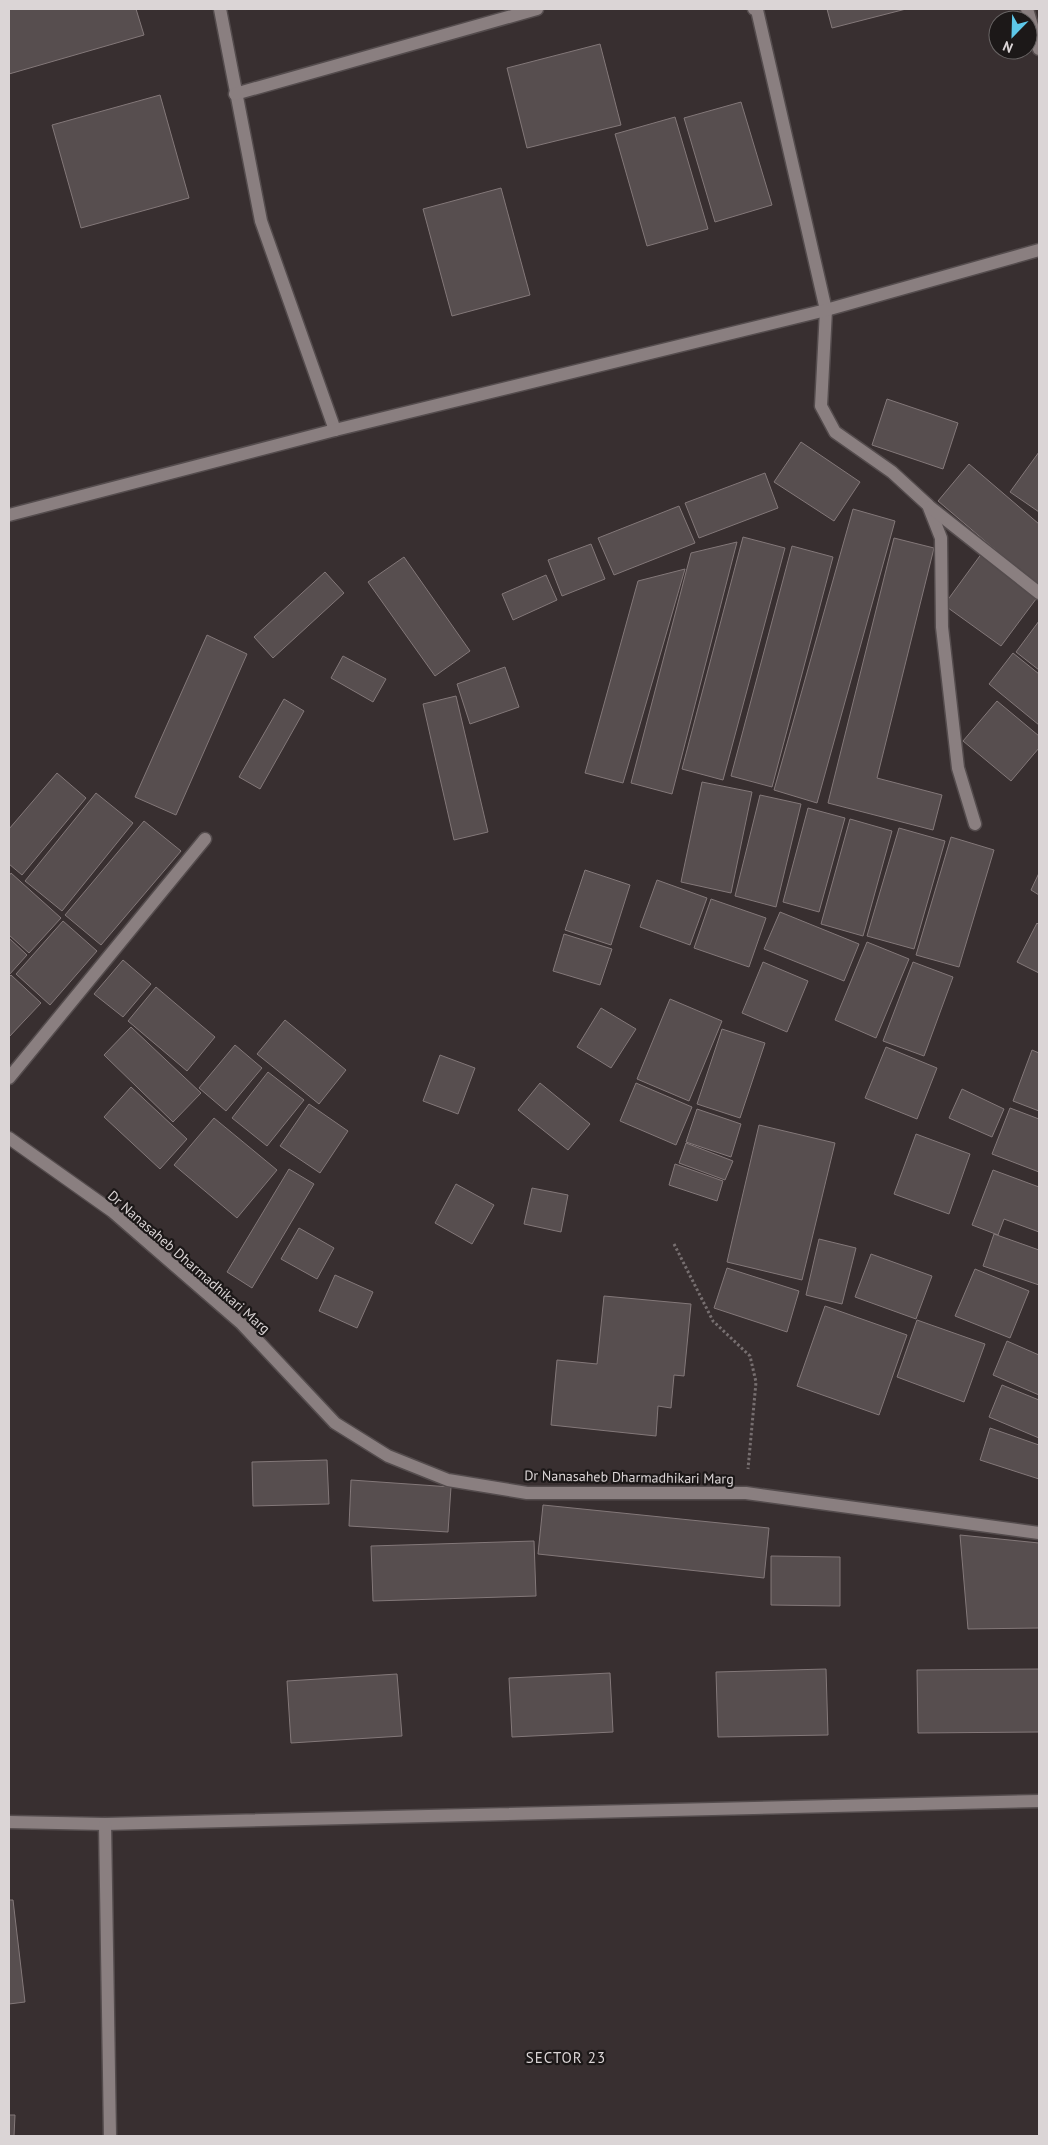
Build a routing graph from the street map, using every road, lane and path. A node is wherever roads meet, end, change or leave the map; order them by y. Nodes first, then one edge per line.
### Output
1 (220, 9) edge
2 (537, 9) edge
3 (754, 9) edge
4 (1027, 9) edge
5 (1039, 49) edge
6 (235, 94) junction
7 (1039, 250) edge
8 (826, 310) junction
9 (335, 430) junction
10 (928, 505) junction
11 (9, 515) edge
12 (1039, 593) edge
13 (975, 824) dead end
14 (205, 839) dead end
15 (9, 1078) edge
16 (9, 1138) edge
17 (674, 1244) dead end
18 (746, 1493) junction
19 (1039, 1533) edge
20 (1039, 1801) edge
21 (9, 1822) edge
22 (105, 1824) junction
23 (110, 2136) edge

1 - 6 street
2 - 6 street
3 - 8 street
4 - 5 street
6 - 9 street
7 - 8 street
8 - 9 street
8 - 10 street
9 - 11 street
10 - 12 street
10 - 13 street
14 - 15 street
16 - 18 street, Dr Nanasaheb Dharmadhikari Marg
17 - 18 path
18 - 19 street, Dr Nanasaheb Dharmadhikari Marg
20 - 22 street
21 - 22 street
22 - 23 street

